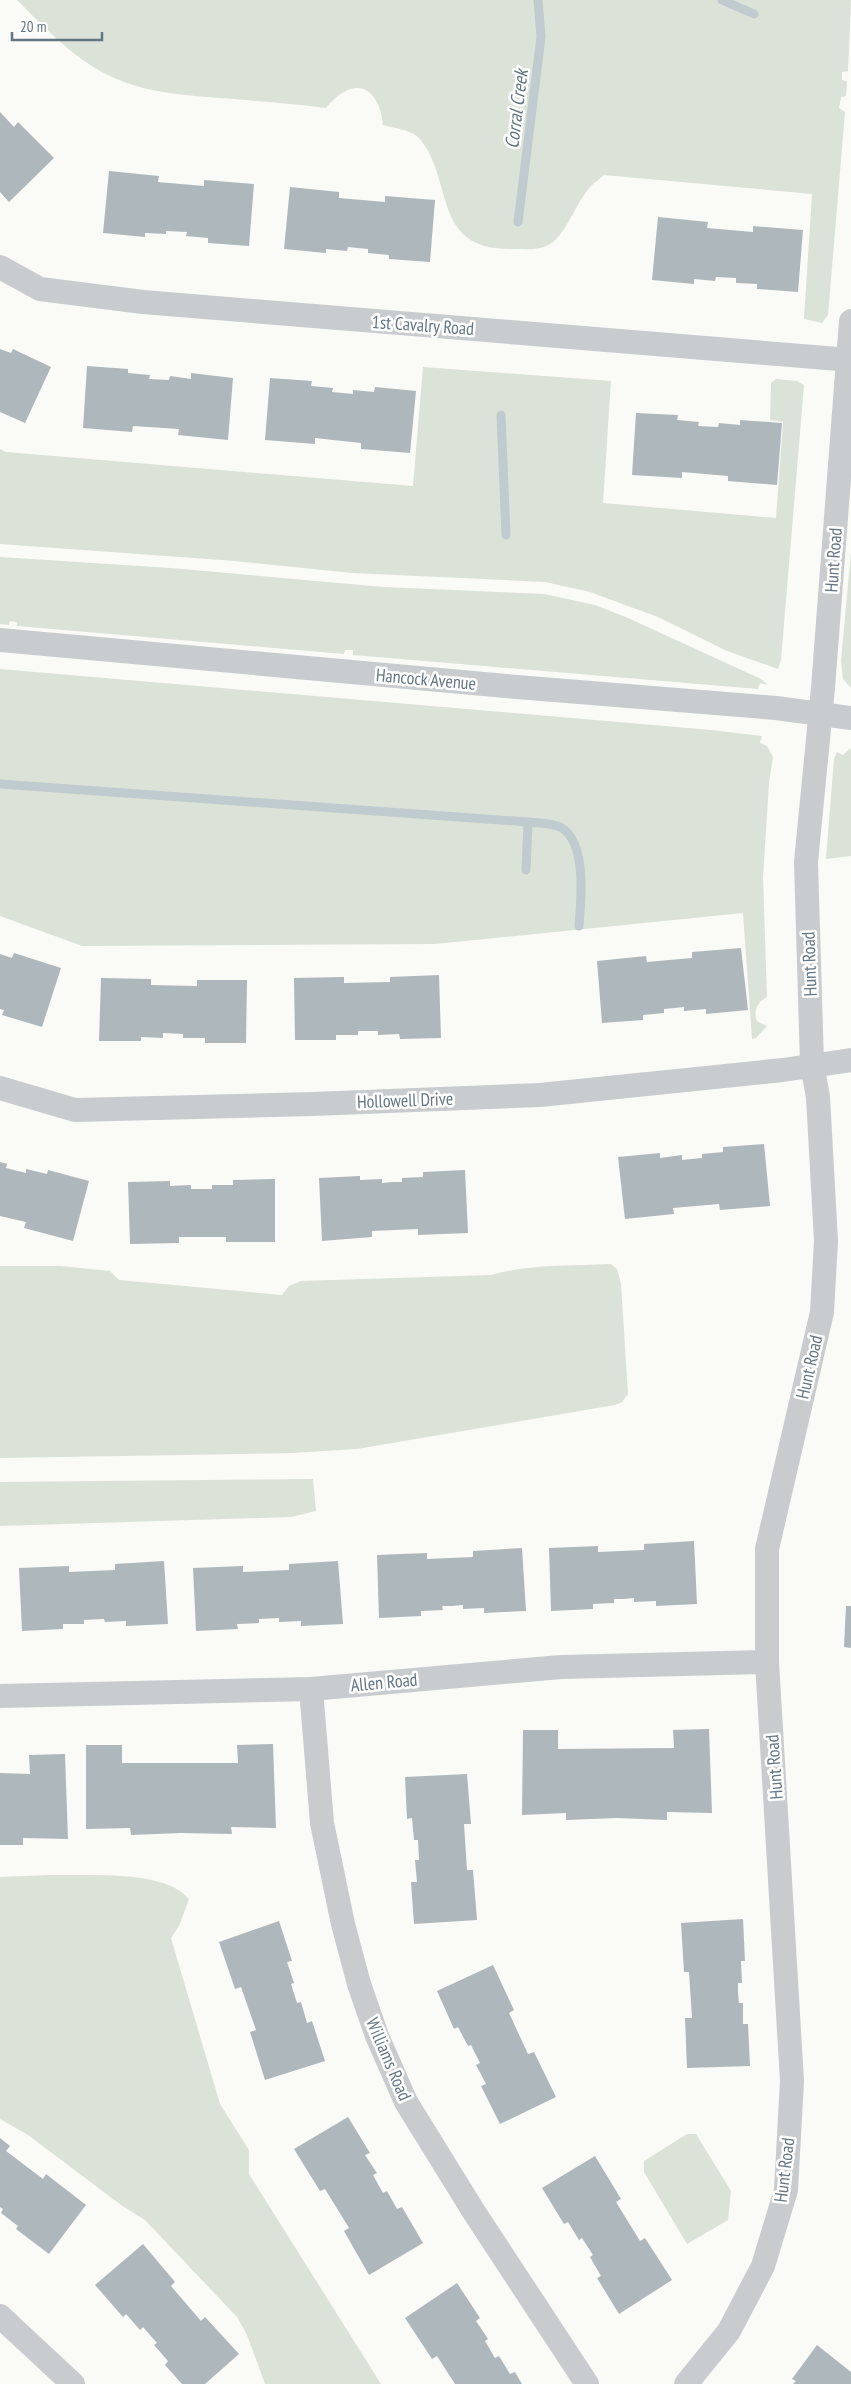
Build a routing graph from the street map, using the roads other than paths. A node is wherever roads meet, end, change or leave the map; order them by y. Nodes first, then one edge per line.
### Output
1 (0, 267) edge
2 (851, 321) edge
3 (850, 360) edge
4 (0, 640) edge
5 (820, 715) junction
6 (851, 718) edge
7 (851, 1060) edge
8 (812, 1064) junction
9 (0, 1088) edge
10 (767, 1662) junction
11 (311, 1689) junction
12 (0, 1696) edge
13 (0, 2316) edge
14 (72, 2384) edge
15 (587, 2384) edge
16 (686, 2384) edge

1 - 3 street, 1st Cavalry Road
2 - 3 street, Hunt Road
3 - 5 street, Hunt Road
4 - 5 street, Hancock Avenue
5 - 6 street, Hancock Avenue
5 - 8 street, Hunt Road
7 - 8 street, Hollowell Drive
8 - 9 street, Hollowell Drive
8 - 10 street, Hunt Road
10 - 11 street, Allen Road
10 - 16 street, Hunt Road
11 - 12 street, Allen Road
11 - 15 street, Williams Road
13 - 14 street

